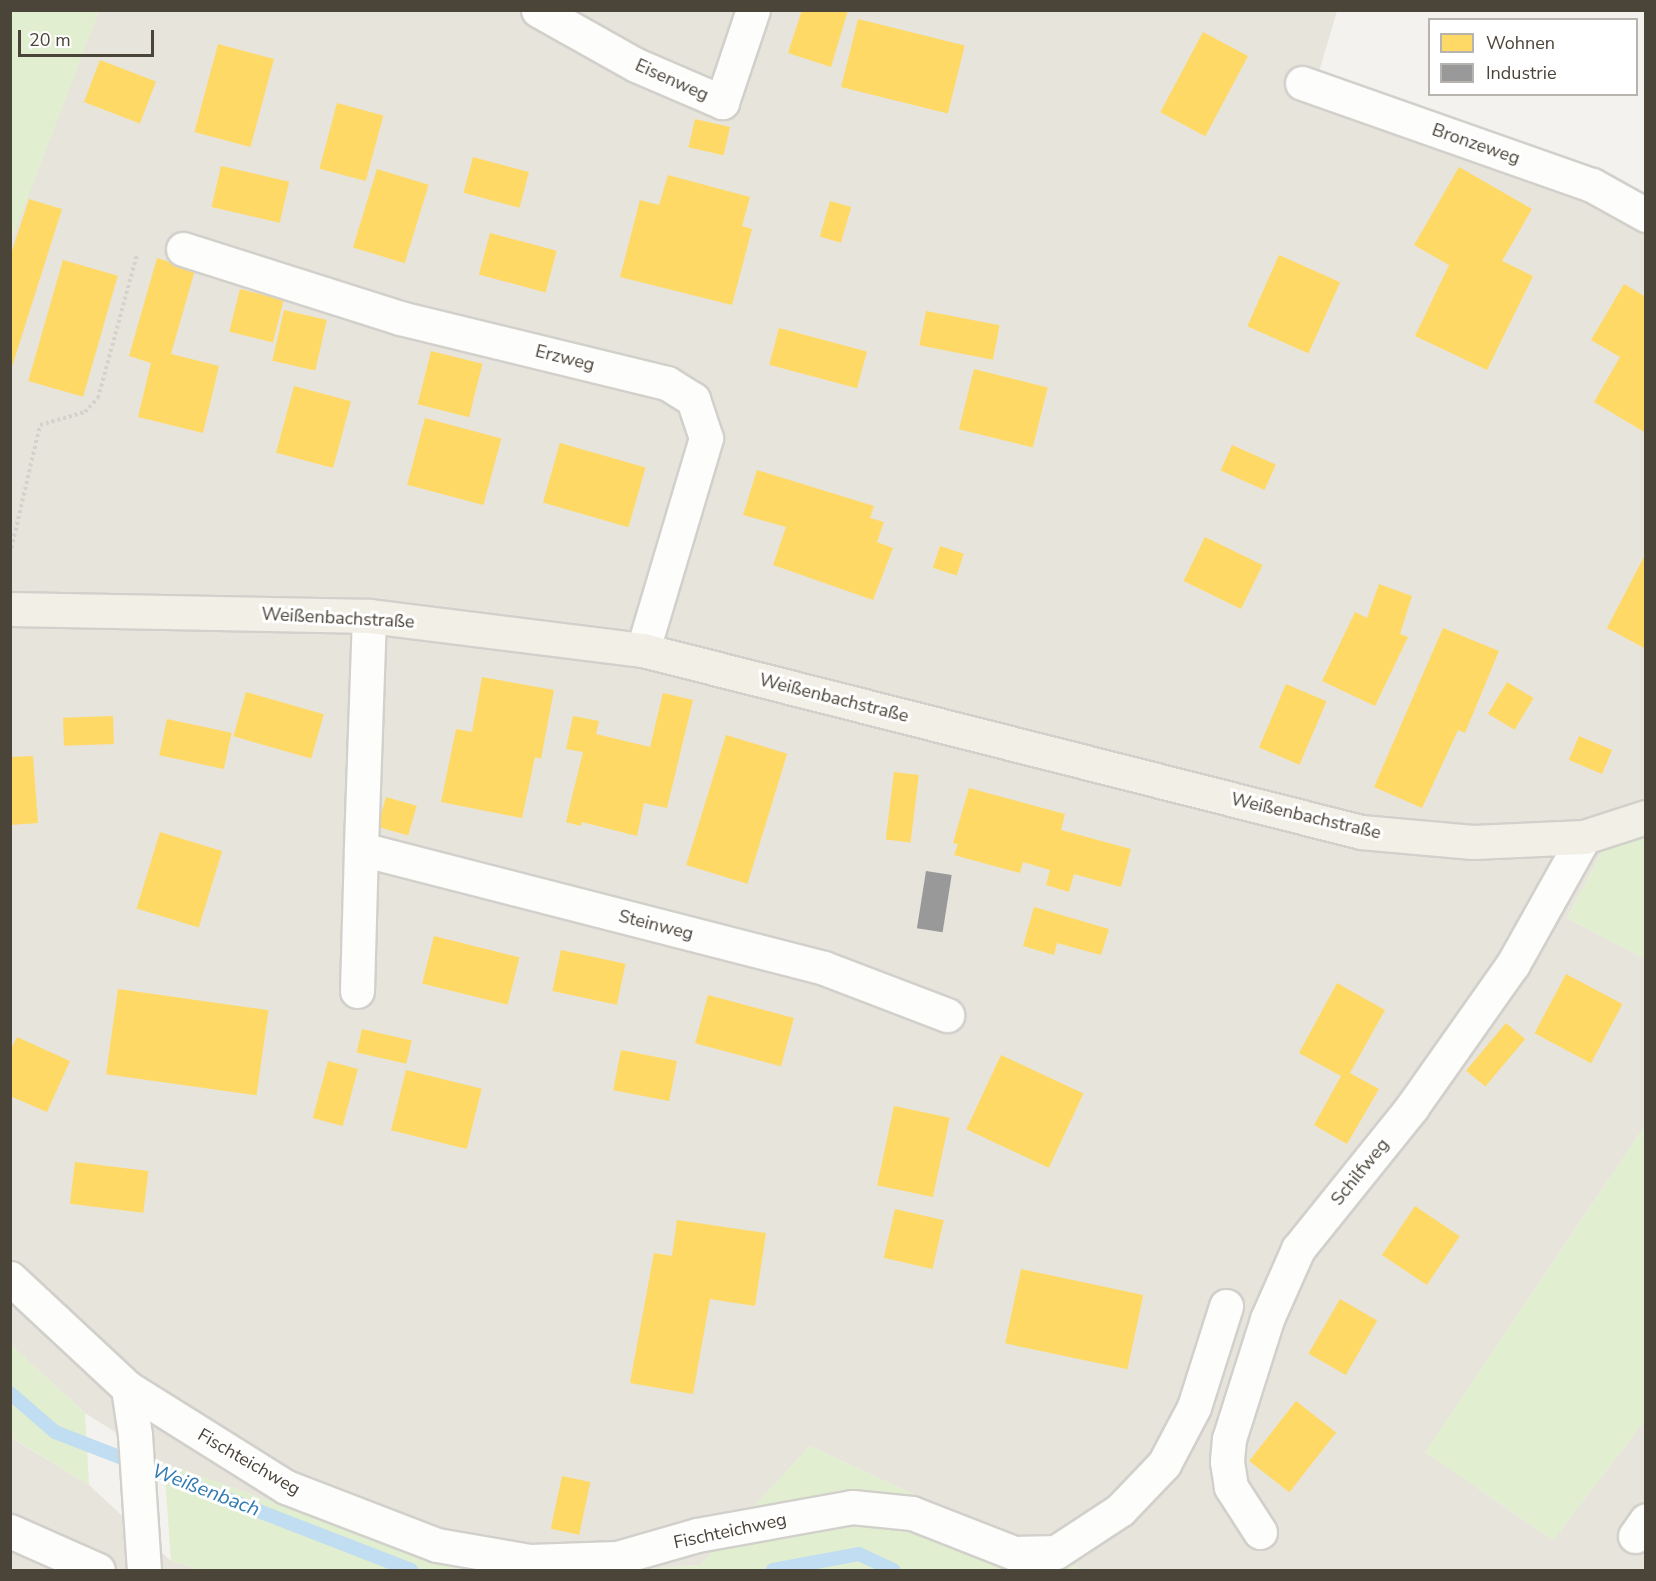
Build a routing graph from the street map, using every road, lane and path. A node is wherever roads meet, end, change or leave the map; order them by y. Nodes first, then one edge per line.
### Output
1 (538, 10) edge
2 (753, 10) edge
3 (1302, 83) dead end
4 (1646, 215) edge
5 (183, 249) dead end
6 (138, 254) dead end
7 (10, 554) edge
8 (10, 609) edge
9 (369, 616) junction
10 (643, 650) junction
11 (1646, 817) edge
12 (1584, 837) junction
13 (361, 849) junction
14 (357, 991) dead end
15 (947, 1015) dead end
16 (10, 1278) edge
17 (1226, 1306) dead end
18 (128, 1388) junction
19 (10, 1531) edge
20 (1260, 1532) dead end
21 (98, 1570) edge
22 (144, 1570) edge

1 - 2 street, Eisenweg
3 - 4 street, Bronzeweg
5 - 10 street, Erzweg
6 - 7 path
8 - 9 main road, Weißenbachstraße
9 - 10 main road, Weißenbachstraße
9 - 13 street
10 - 12 main road, Weißenbachstraße
11 - 12 main road, Weißenbachstraße
12 - 20 street, Schilfweg
13 - 14 street
13 - 15 street, Steinweg
16 - 18 street, Fischteichweg
17 - 18 street, Fischteichweg
18 - 22 street
19 - 21 street

